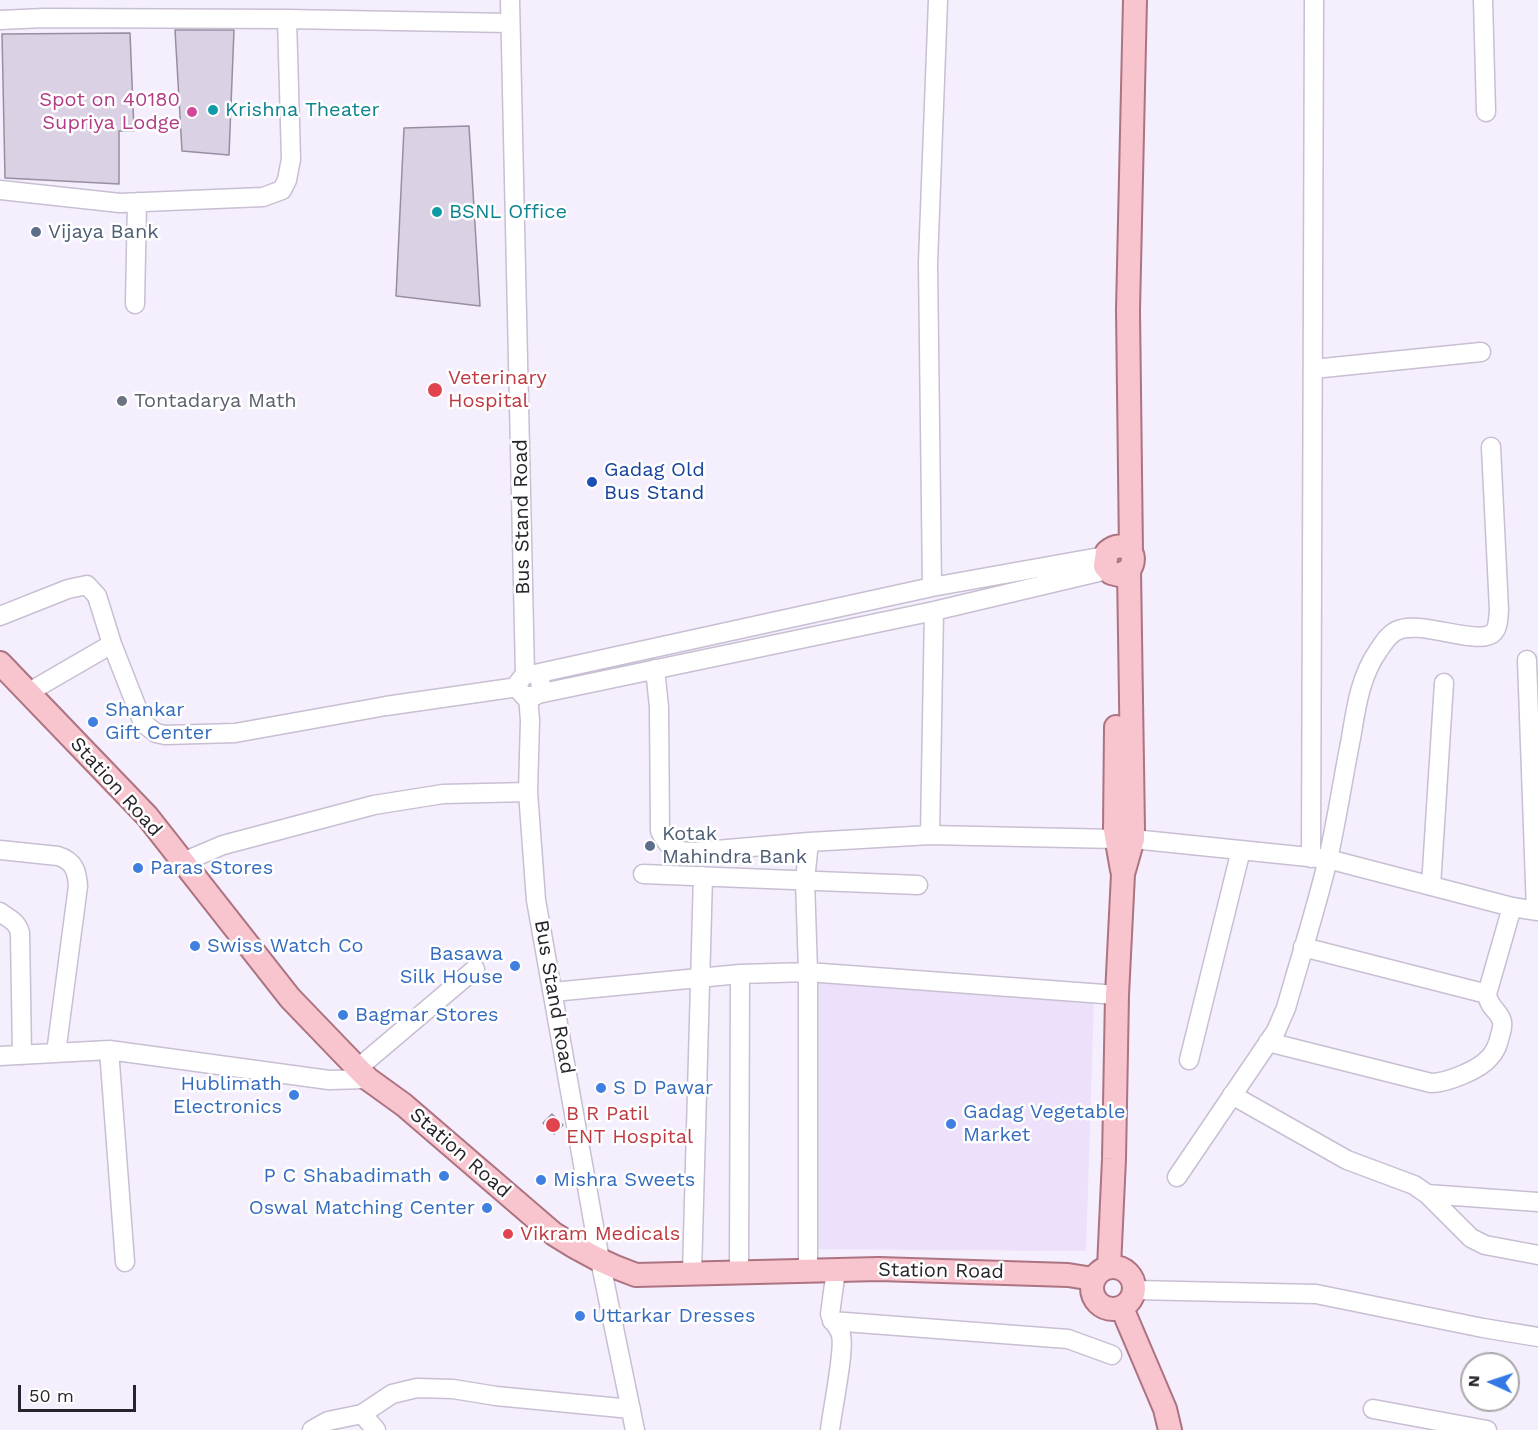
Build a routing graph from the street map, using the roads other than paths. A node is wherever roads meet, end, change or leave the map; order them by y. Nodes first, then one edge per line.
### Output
1 (510, 0) edge
2 (938, 0) edge
3 (1120, 0) edge
4 (1135, 0) edge
5 (1314, 0) edge
6 (1483, 0) edge
7 (287, 19) junction
8 (0, 20) edge
9 (509, 23) junction
10 (1486, 112) dead end
11 (0, 190) edge
12 (137, 202) junction
13 (135, 304) dead end
14 (1481, 352) dead end
15 (1313, 369) junction
16 (1491, 447) dead end
17 (1117, 562) junction
18 (932, 587) junction
19 (934, 611) junction
20 (0, 616) edge
21 (112, 644) junction
22 (1527, 660) dead end
23 (655, 669) junction
24 (3, 670) edge
25 (1444, 683) dead end
26 (529, 685) junction
27 (29, 692) junction
28 (528, 792) junction
29 (930, 835) junction
30 (1124, 839) junction
31 (809, 842) junction
32 (0, 850) edge
33 (1240, 850) junction
34 (1319, 858) junction
35 (183, 862) junction
36 (643, 874) dead end
37 (703, 876) junction
38 (805, 880) junction
39 (918, 885) dead end
40 (1431, 886) junction
41 (1512, 907) junction
42 (1537, 911) edge
43 (0, 912) edge
44 (1303, 947) junction
45 (475, 969) dead end
46 (808, 972) junction
47 (740, 974) junction
48 (699, 978) junction
49 (553, 992) junction
50 (1487, 994) junction
51 (1117, 995) junction
52 (1268, 1042) junction
53 (109, 1050) junction
54 (56, 1053) junction
55 (22, 1055) junction
56 (0, 1056) edge
57 (1189, 1060) dead end
58 (363, 1074) junction
59 (1232, 1095) junction
60 (1177, 1177) dead end
61 (1427, 1194) junction
62 (1538, 1202) edge
63 (1538, 1255) edge
64 (600, 1260) junction
65 (124, 1262) dead end
66 (836, 1270) junction
67 (739, 1271) junction
68 (808, 1271) junction
69 (692, 1273) junction
70 (1101, 1273) junction
71 (1128, 1299) junction
72 (832, 1321) junction
73 (1538, 1337) edge
74 (1112, 1355) dead end
75 (631, 1409) junction
76 (1373, 1409) dead end
77 (362, 1414) junction
78 (312, 1430) edge
79 (376, 1430) edge
80 (635, 1430) edge
81 (830, 1430) edge
82 (1170, 1430) edge
83 (1487, 1430) edge

1 - 9 street, Bus Stand Road
2 - 18 street
3 - 17 main road
4 - 17 main road
5 - 15 street
6 - 10 street
7 - 8 street
7 - 9 street
7 - 12 street
9 - 26 street, Bus Stand Road
11 - 12 street
12 - 13 street
14 - 15 street
15 - 34 street
16 - 34 street
17 - 18 street
17 - 19 street
17 - 30 main road
18 - 26 street
19 - 23 street
19 - 29 street
20 - 21 street
21 - 26 street
21 - 27 street
22 - 42 street
23 - 26 street
23 - 31 street
24 - 27 main road, Station Road
25 - 40 street
26 - 28 street, Bus Stand Road
27 - 35 main road, Station Road
28 - 35 street
28 - 49 street, Bus Stand Road
29 - 30 street
29 - 31 street
30 - 33 street
30 - 51 main road
31 - 38 street
32 - 54 street
33 - 34 street
33 - 57 street
34 - 40 street
34 - 44 street
35 - 58 main road, Station Road
36 - 37 street
37 - 38 street
37 - 48 street
38 - 39 street
38 - 46 street
40 - 41 street
41 - 42 street
41 - 50 street
43 - 55 street
44 - 50 street
44 - 52 street
45 - 58 street
46 - 47 street
46 - 51 street
46 - 68 street
47 - 48 street
47 - 67 street
48 - 49 street
48 - 69 street
49 - 64 street, Bus Stand Road
50 - 52 street
51 - 70 main road
52 - 59 street
53 - 54 street
53 - 58 street
53 - 65 street
54 - 55 street
55 - 56 street
58 - 64 main road, Station Road
59 - 60 street
59 - 61 street
61 - 62 street
61 - 63 street
64 - 69 main road, Station Road
64 - 75 street, Bus Stand Road
66 - 68 main road, Station Road
66 - 70 main road, Station Road
66 - 72 street
67 - 68 main road, Station Road
67 - 69 main road, Station Road
70 - 71 main road
70 - 71 main road
71 - 73 street
71 - 82 main road
72 - 74 street
72 - 81 street
75 - 77 street
75 - 80 street, Bus Stand Road
76 - 83 street
77 - 78 street
77 - 79 street

